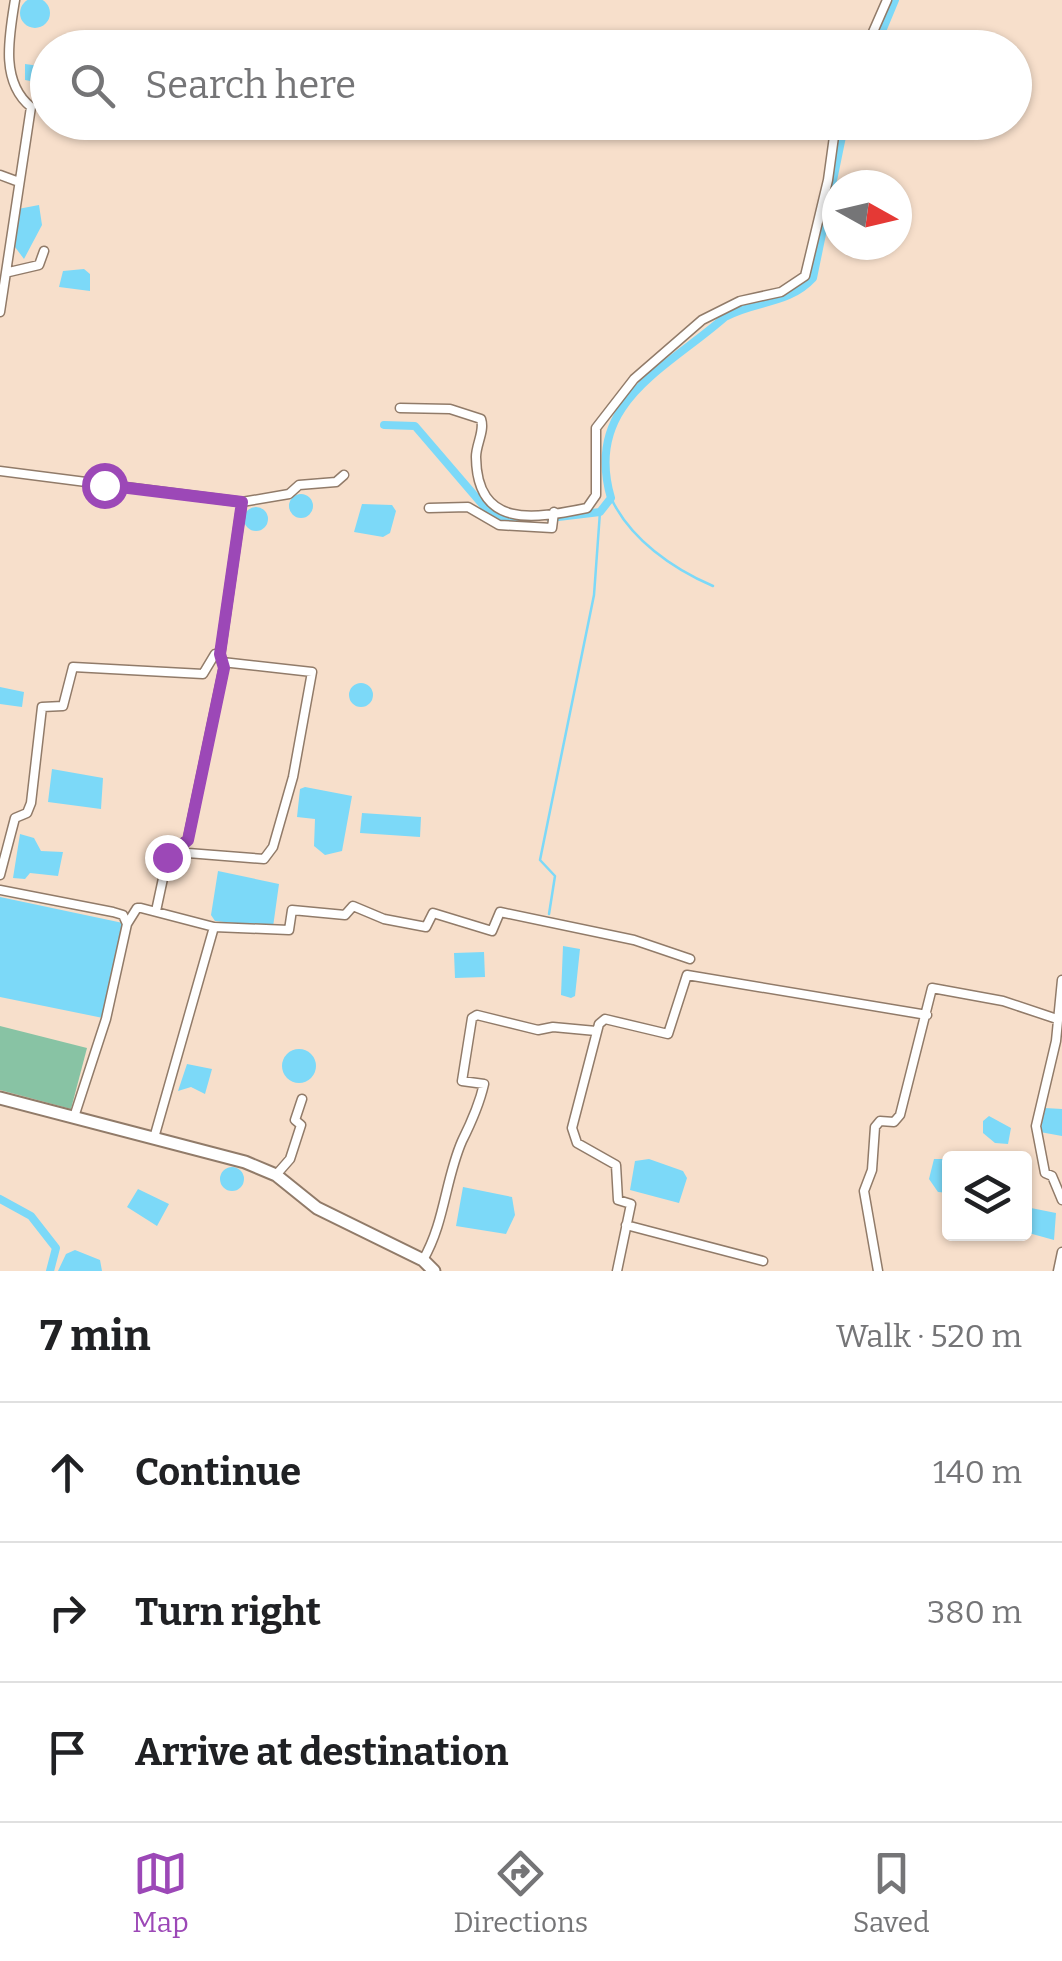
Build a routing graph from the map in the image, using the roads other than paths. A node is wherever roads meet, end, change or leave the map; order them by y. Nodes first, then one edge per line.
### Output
1 (16, 0) edge
2 (887, 0) edge
3 (0, 13) edge
4 (13, 16) junction
5 (874, 30) edge
6 (4, 73) edge
7 (30, 106) edge
8 (30, 114) edge
9 (834, 140) edge
10 (0, 175) edge
11 (20, 182) junction
12 (44, 251) dead end
13 (9, 272) junction
14 (0, 312) edge
15 (400, 408) dead end
16 (0, 472) edge
17 (344, 475) dead end
18 (242, 502) junction
19 (429, 508) dead end
20 (554, 512) junction
21 (221, 658) junction
22 (172, 852) junction
23 (0, 875) edge
24 (0, 890) edge
25 (156, 911) junction
26 (127, 924) junction
27 (214, 928) junction
28 (690, 959) dead end
29 (1062, 980) edge
30 (927, 1015) junction
31 (1058, 1019) junction
32 (596, 1032) junction
33 (0, 1098) edge
34 (302, 1099) dead end
35 (74, 1117) junction
36 (154, 1138) junction
37 (276, 1175) junction
38 (1062, 1200) edge
39 (626, 1225) junction
40 (1062, 1252) edge
41 (424, 1260) junction
42 (763, 1262) dead end
43 (434, 1271) edge
44 (616, 1271) edge
45 (878, 1271) edge
46 (1058, 1271) edge

1 - 4 street
2 - 5 street
3 - 4 street
4 - 6 street
6 - 7 street
8 - 11 street
9 - 20 street
10 - 11 street
11 - 13 street
12 - 13 street
13 - 14 street
15 - 20 street
16 - 18 street
17 - 18 street
18 - 21 street
19 - 20 street
21 - 22 street
21 - 22 street
21 - 23 street
22 - 25 street
24 - 26 street
25 - 26 street
25 - 27 street
26 - 35 street
27 - 28 street
27 - 36 street
29 - 31 street
30 - 31 street
30 - 32 street
30 - 45 street
31 - 38 street
32 - 39 street
32 - 41 street
33 - 35 main road
34 - 37 street
35 - 36 main road
36 - 37 main road
37 - 41 main road
39 - 42 street
39 - 44 street
40 - 46 street
41 - 43 main road

